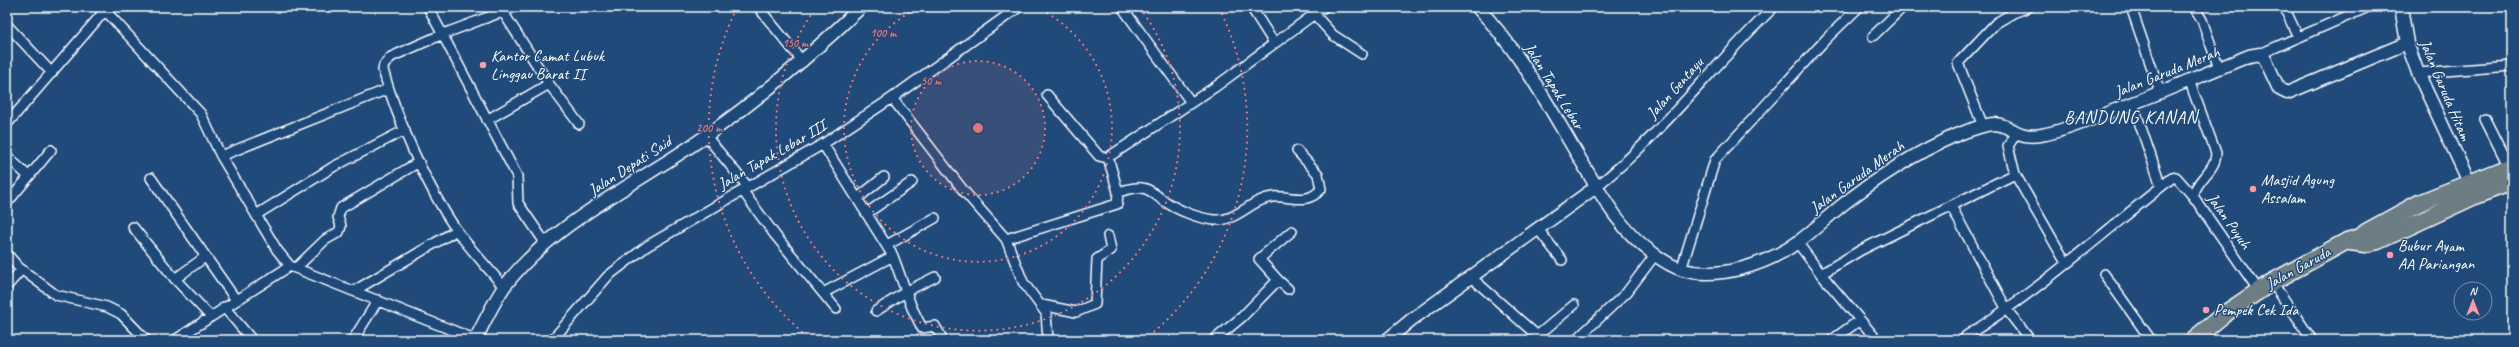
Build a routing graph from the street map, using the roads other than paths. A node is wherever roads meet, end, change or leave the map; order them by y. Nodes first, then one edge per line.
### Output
1 (428, 7) edge
2 (515, 7) edge
3 (758, 7) edge
4 (861, 7) edge
5 (1019, 7) edge
6 (1122, 7) edge
7 (1251, 7) edge
8 (1324, 7) edge
9 (1477, 7) edge
10 (1774, 7) edge
11 (1859, 7) edge
12 (1903, 7) edge
13 (2029, 7) edge
14 (2131, 7) edge
15 (2194, 7) edge
16 (2284, 7) edge
17 (2368, 7) edge
18 (2401, 7) edge
19 (105, 8) edge
20 (2010, 10) edge
21 (503, 12) junction
22 (1314, 14) junction
23 (7, 25) edge
24 (443, 34) junction
25 (1873, 36) dead end
26 (2298, 37) junction
27 (1274, 43) junction
28 (2407, 43) junction
29 (1362, 54) dead end
30 (2260, 54) junction
31 (803, 62) junction
32 (2512, 66) edge
33 (2219, 68) junction
34 (52, 73) junction
35 (2418, 73) junction
36 (2189, 80) junction
37 (549, 84) junction
38 (388, 89) junction
39 (2160, 92) junction
40 (1047, 95) dead end
41 (892, 98) junction
42 (1190, 101) junction
43 (2134, 104) junction
44 (2486, 119) dead end
45 (8, 120) edge
46 (487, 120) junction
47 (579, 124) dead end
48 (1984, 126) junction
49 (405, 130) junction
50 (2016, 134) junction
51 (706, 136) junction
52 (823, 144) junction
53 (51, 150) dead end
54 (1297, 151) dead end
55 (7, 156) edge
56 (221, 156) junction
57 (1108, 157) junction
58 (419, 162) junction
59 (2511, 172) edge
60 (2015, 174) junction
61 (28, 176) junction
62 (884, 177) dead end
63 (151, 178) dead end
64 (912, 182) dead end
65 (2469, 182) junction
66 (2160, 186) junction
67 (1596, 187) junction
68 (745, 188) junction
69 (1118, 192) junction
70 (2192, 196) junction
71 (858, 198) junction
72 (7, 203) edge
73 (1951, 206) junction
74 (867, 213) junction
75 (256, 215) junction
76 (935, 218) dead end
77 (133, 227) dead end
78 (1538, 229) junction
79 (457, 230) junction
80 (1292, 231) dead end
81 (1108, 236) dead end
82 (1006, 239) junction
83 (2346, 241) junction
84 (1798, 242) junction
85 (546, 244) junction
86 (887, 245) junction
87 (7, 254) edge
88 (1655, 255) junction
89 (893, 256) junction
90 (206, 257) junction
91 (1562, 260) dead end
92 (2066, 263) junction
93 (293, 267) junction
94 (21, 268) junction
95 (1681, 270) junction
96 (1821, 274) junction
97 (2104, 274) dead end
98 (1472, 276) junction
99 (935, 277) dead end
100 (175, 279) junction
101 (1278, 280) junction
102 (7, 286) edge
103 (2265, 286) junction
104 (504, 287) junction
105 (1288, 289) dead end
106 (354, 291) junction
107 (907, 291) junction
108 (823, 293) junction
109 (236, 300) junction
110 (378, 300) junction
111 (1042, 305) junction
112 (1574, 305) dead end
113 (224, 307) junction
114 (836, 309) dead end
115 (2007, 310) junction
116 (876, 311) dead end
117 (210, 316) junction
118 (1860, 320) junction
119 (1966, 336) dead end
120 (1539, 338) edge
121 (1390, 339) edge
122 (146, 340) edge
123 (175, 340) edge
124 (252, 340) edge
125 (353, 340) edge
126 (476, 340) edge
127 (552, 340) edge
128 (943, 340) edge
129 (1048, 340) edge
130 (1214, 340) edge
131 (1576, 340) edge
132 (1832, 340) edge
133 (1877, 340) edge
134 (2030, 340) edge
135 (2151, 340) edge
136 (2193, 340) edge
137 (2312, 340) edge

1 - 24 street
2 - 21 street
3 - 31 street
4 - 31 street, Jalan Depati Said
5 - 41 street, Jalan Tapak Lebar III
6 - 42 street
7 - 27 street
8 - 22 street
9 - 67 street, Jalan Tapak Lebar
10 - 67 street, Jalan Gentayu
11 - 95 street
12 - 25 street
13 - 20 street
14 - 39 street
15 - 33 street
16 - 26 street
17 - 26 street, Jalan Garuda Merah
18 - 28 street, Jalan Garuda Hitam
19 - 34 street
19 - 56 street
20 - 48 street
21 - 24 street
21 - 37 street
22 - 27 street
22 - 29 street
23 - 34 street
24 - 38 street
24 - 46 street
26 - 30 street, Jalan Garuda Merah
27 - 42 street
28 - 30 street
28 - 35 street, Jalan Garuda Hitam
30 - 33 street, Jalan Garuda Merah
31 - 51 street, Jalan Depati Said
32 - 35 street
33 - 36 street, Jalan Garuda Merah
34 - 45 street
35 - 65 street, Jalan Garuda Hitam
36 - 39 street, Jalan Garuda Merah
36 - 70 street, Jalan Puyuh
37 - 46 street
37 - 47 street
38 - 49 street
38 - 56 street
39 - 43 street, Jalan Garuda Merah
40 - 57 street
41 - 52 street, Jalan Tapak Lebar III
41 - 82 street
42 - 57 street
43 - 50 street, Jalan Garuda Merah
43 - 66 street
44 - 59 street
46 - 85 street
48 - 50 street, Jalan Garuda Merah
48 - 84 street, Jalan Garuda Merah
49 - 58 street
49 - 75 street
50 - 60 street
51 - 68 street
51 - 85 street, Jalan Depati Said
52 - 68 street, Jalan Tapak Lebar III
52 - 71 street
53 - 61 street
54 - 69 street
55 - 61 street
56 - 75 street
57 - 69 street
58 - 79 street
58 - 93 street
59 - 65 highway, Jalan Garuda
59 - 83 highway, Jalan Garuda
60 - 73 street
60 - 92 street
61 - 72 street
62 - 71 street
63 - 90 street
64 - 74 street
65 - 83 highway, Jalan Garuda
66 - 70 street
66 - 92 street
67 - 78 street
67 - 88 street, Jalan Garuda Merah
68 - 108 street
68 - 127 street, Jalan Tapak Lebar III
69 - 82 street
70 - 103 street, Jalan Puyuh
71 - 74 street
73 - 96 street
73 - 115 street
74 - 86 street
75 - 93 street
76 - 86 street
77 - 100 street
78 - 91 street
78 - 98 street
79 - 104 street
79 - 106 street
80 - 101 street
81 - 111 street
82 - 111 street
83 - 103 highway, Jalan Garuda
84 - 95 street, Jalan Garuda Merah
84 - 96 street
85 - 104 street, Jalan Depati Said
86 - 89 street
87 - 94 street
88 - 95 street, Jalan Garuda Merah
88 - 131 street
89 - 107 street
89 - 108 street
90 - 100 street
90 - 109 street
92 - 115 street
93 - 106 street
93 - 109 street
94 - 102 street
94 - 122 street
96 - 118 street
97 - 135 street
98 - 120 street
98 - 121 street
99 - 107 street
100 - 117 street
101 - 105 street
101 - 130 street
103 - 136 highway, Jalan Garuda
103 - 137 street, Jalan Puyuh
104 - 126 street, Jalan Depati Said
106 - 110 street
107 - 116 street
107 - 128 street
108 - 114 street
109 - 113 street
110 - 125 street
110 - 126 street
111 - 129 street
112 - 120 street
113 - 117 street
113 - 124 street
115 - 119 street
115 - 134 street
117 - 123 street
118 - 132 street
118 - 133 street

